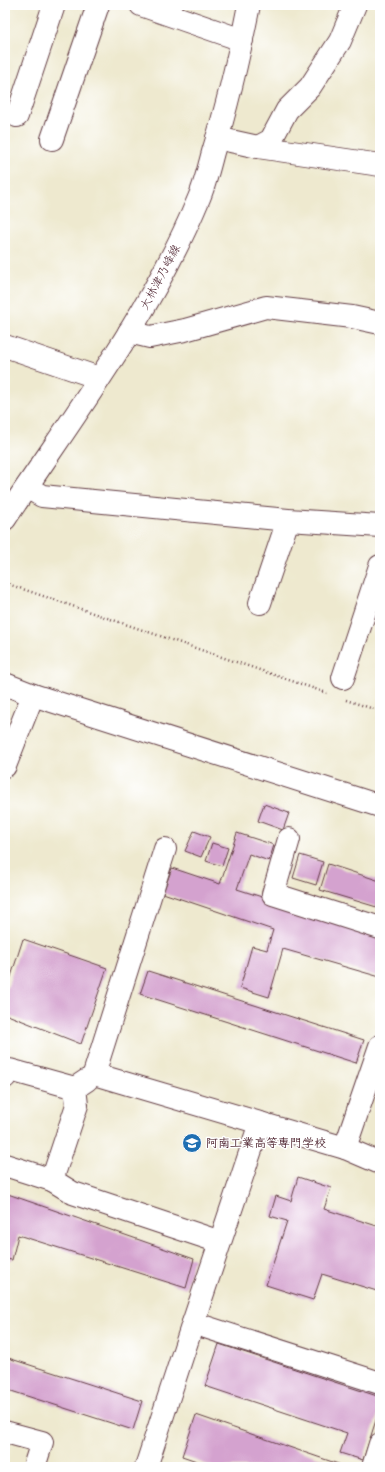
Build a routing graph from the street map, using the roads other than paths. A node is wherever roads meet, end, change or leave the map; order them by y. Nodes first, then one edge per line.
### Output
1 (54, 5) edge
2 (98, 5) edge
3 (141, 5) edge
4 (249, 5) edge
5 (355, 5) edge
6 (242, 40) junction
7 (17, 116) dead end
8 (217, 138) junction
9 (52, 139) dead end
10 (258, 147) junction
11 (380, 165) edge
12 (380, 323) edge
13 (129, 332) junction
14 (5, 346) edge
15 (99, 378) junction
16 (26, 486) junction
17 (5, 519) edge
18 (288, 520) junction
19 (380, 526) edge
20 (380, 566) edge
21 (260, 603) dead end
22 (5, 684) edge
23 (340, 691) road end
24 (33, 695) junction
25 (5, 766) edge
26 (380, 806) edge
27 (289, 839) dead end
28 (165, 850) dead end
29 (380, 928) edge
30 (380, 1046) edge
31 (94, 1074) junction
32 (5, 1077) edge
33 (75, 1088) junction
34 (260, 1123) junction
35 (345, 1148) junction
36 (380, 1163) edge
37 (5, 1165) edge
38 (52, 1180) junction
39 (220, 1242) junction
40 (193, 1323) junction
41 (380, 1383) edge
42 (5, 1432) edge
43 (380, 1444) edge
44 (34, 1467) edge
45 (146, 1467) edge
46 (372, 1467) edge

1 - 7 street
2 - 9 street
3 - 6 street
4 - 6 street, 大林津乃峰線
5 - 10 street
6 - 8 street, 大林津乃峰線
8 - 10 street
8 - 13 street, 大林津乃峰線
10 - 11 street
12 - 13 street
13 - 15 street, 大林津乃峰線
14 - 15 street
15 - 16 street, 大林津乃峰線
16 - 17 street, 大林津乃峰線
16 - 18 street
18 - 19 street
18 - 21 street
20 - 23 street
22 - 24 street
24 - 25 street
24 - 26 street
27 - 29 street
28 - 31 street
30 - 35 street
31 - 33 street
31 - 34 street
32 - 33 street
33 - 38 street
34 - 35 street
34 - 39 street
35 - 36 street
37 - 38 street
38 - 39 street
39 - 40 street
40 - 41 street
40 - 45 street
42 - 44 street
43 - 46 street

